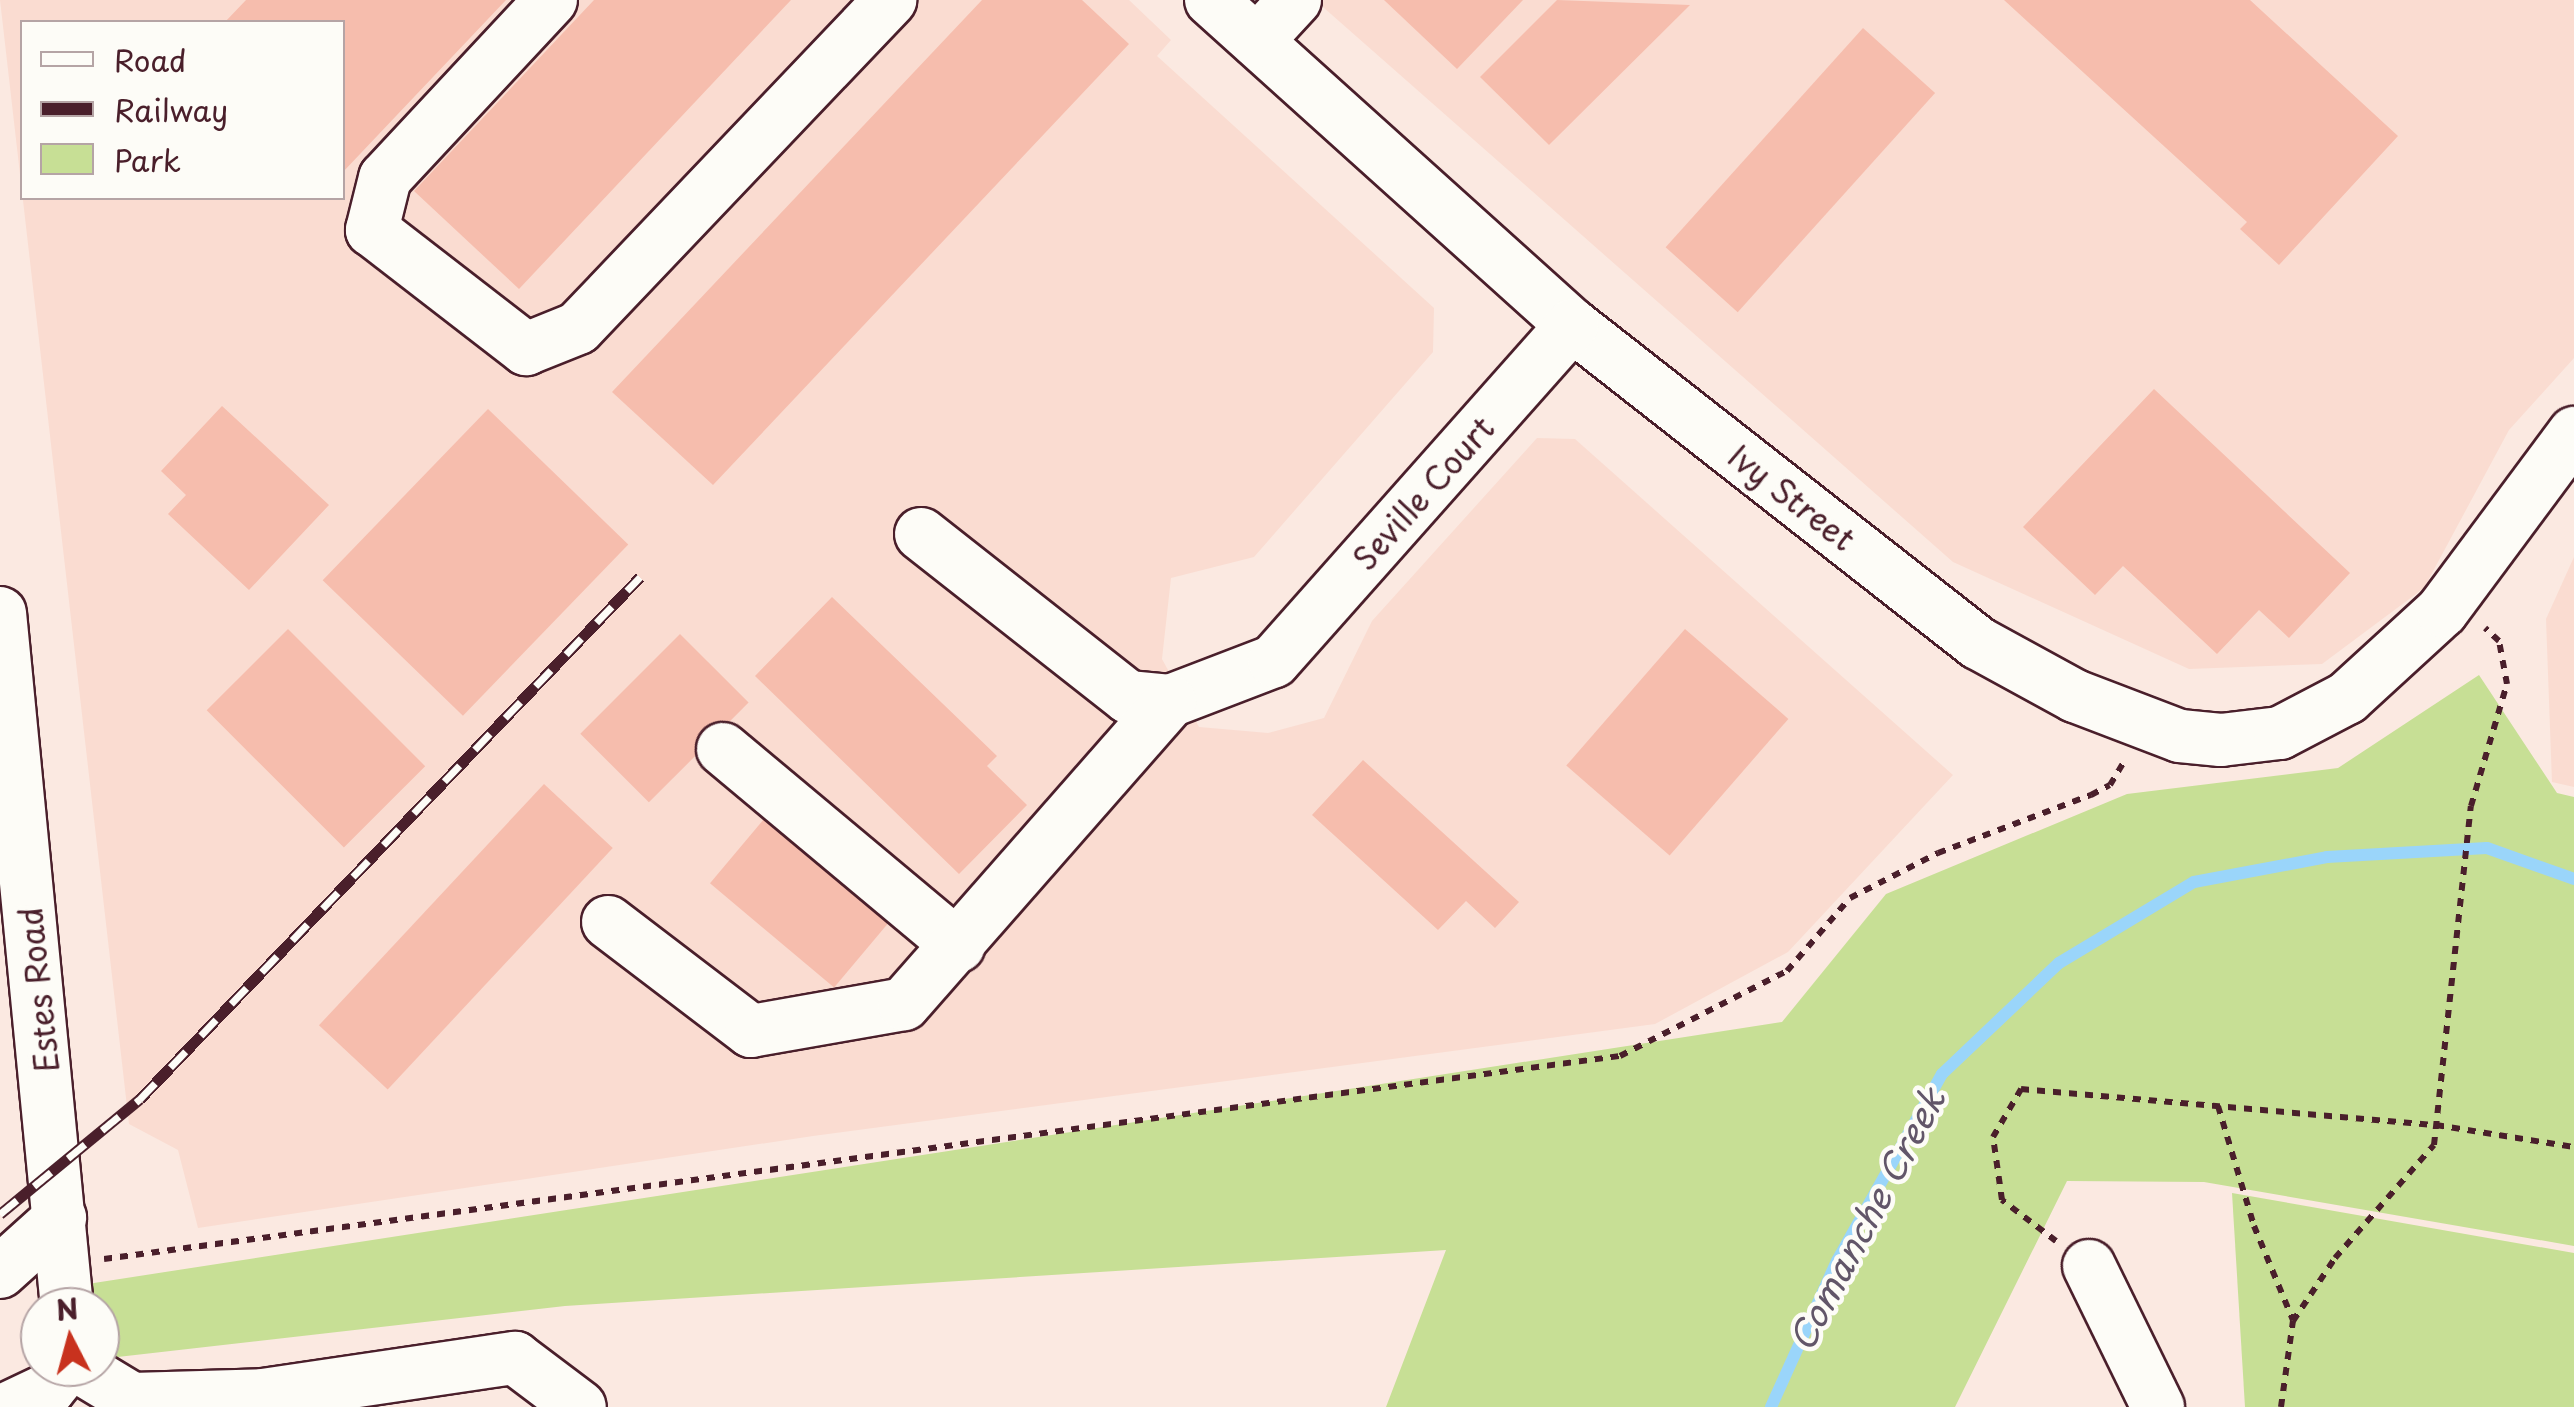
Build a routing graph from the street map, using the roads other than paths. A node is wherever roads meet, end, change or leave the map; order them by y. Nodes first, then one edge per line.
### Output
1 (551, 0) edge
2 (890, 0) edge
3 (1211, 0) edge
4 (1295, 0) edge
5 (1256, 41) junction
6 (1572, 326) junction
7 (2574, 433) edge
8 (921, 534) dead end
9 (0, 613) edge
10 (1170, 701) junction
11 (723, 749) dead end
12 (608, 922) dead end
13 (959, 946) junction
14 (63, 1263) edge
15 (2089, 1266) road end
16 (0, 1272) edge
17 (51, 1387) edge
18 (112, 1387) edge
19 (11, 1407) edge
20 (580, 1407) edge
21 (2158, 1407) edge

1 - 2 street
3 - 5 street, Ivy Street
4 - 5 street
5 - 6 street, Ivy Street
6 - 7 street, Ivy Street
6 - 10 street, Seville Court
8 - 10 street
9 - 14 street, Estes Road
10 - 13 street
11 - 13 street
12 - 13 street
14 - 16 street
15 - 21 street
17 - 19 street
18 - 20 street

